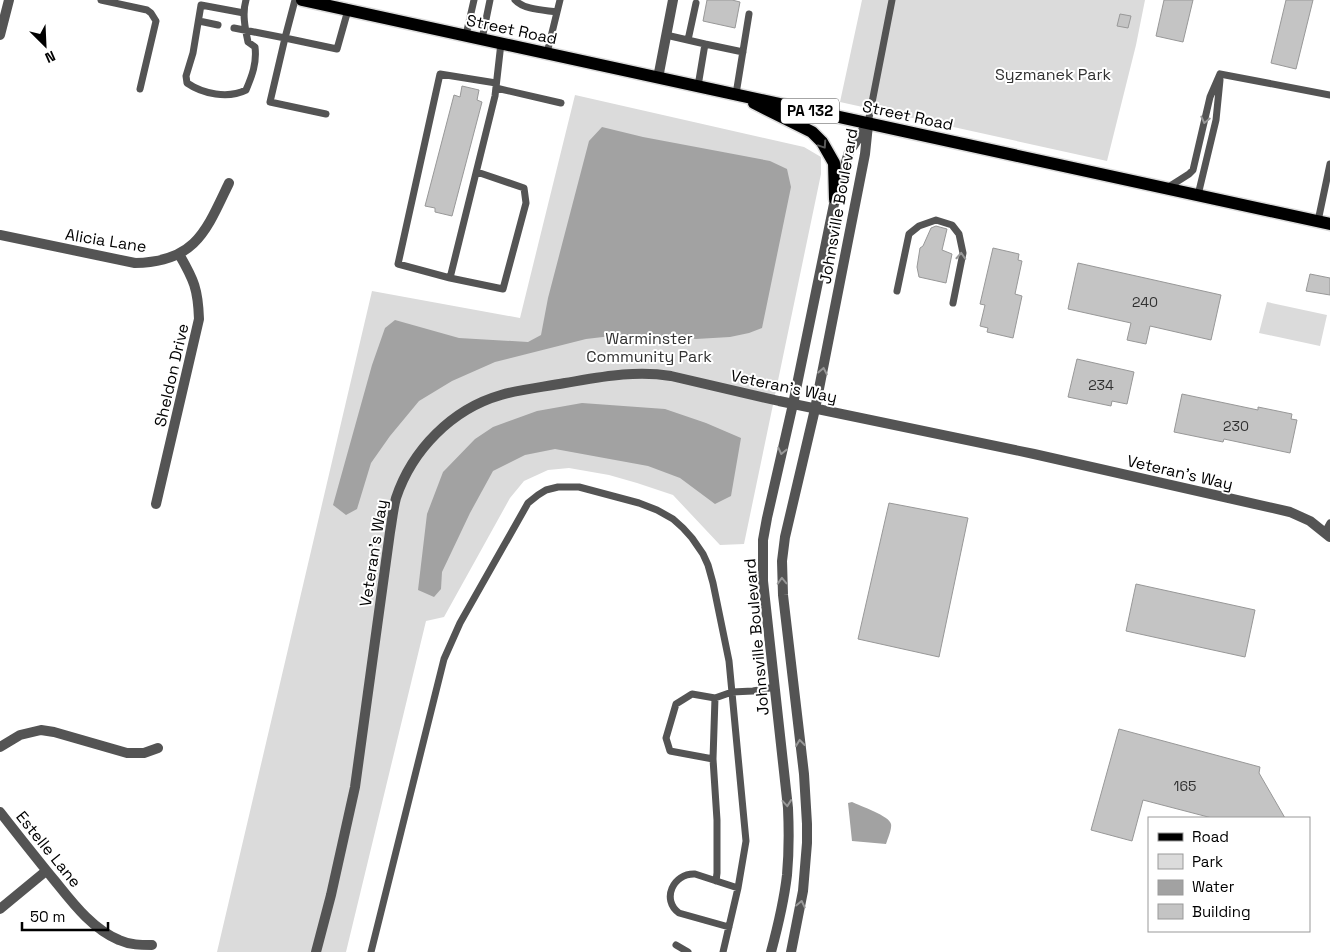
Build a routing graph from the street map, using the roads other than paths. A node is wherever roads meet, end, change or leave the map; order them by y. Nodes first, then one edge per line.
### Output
1 (9, 0) edge
2 (101, 0) edge
3 (246, 0) edge
4 (295, 0) edge
5 (302, 0) edge
6 (474, 0) edge
7 (490, 0) edge
8 (515, 0) edge
9 (560, 0) edge
10 (673, 0) edge
11 (892, 0) edge
12 (202, 2) edge
13 (127, 3) edge
14 (696, 3) dead end
15 (348, 10) junction
16 (557, 12) junction
17 (244, 13) junction
18 (749, 14) dead end
19 (199, 21) junction
20 (218, 25) dead end
21 (234, 28) dead end
22 (246, 30) junction
23 (0, 35) edge
24 (466, 35) junction
25 (666, 35) junction
26 (285, 38) junction
27 (482, 39) junction
28 (688, 40) junction
29 (501, 43) junction
30 (705, 44) junction
31 (743, 52) junction
32 (547, 53) junction
33 (1220, 74) junction
34 (658, 78) junction
35 (496, 86) junction
36 (698, 86) junction
37 (140, 88) dead end
38 (736, 94) junction
39 (1330, 95) edge
40 (561, 103) dead end
41 (326, 114) dead end
42 (868, 123) junction
43 (1330, 164) edge
44 (477, 172) junction
45 (230, 183) dead end
46 (1166, 188) junction
47 (1198, 195) junction
48 (835, 200) junction
49 (1324, 223) edge
50 (0, 235) edge
51 (179, 254) junction
52 (450, 278) junction
53 (897, 291) dead end
54 (953, 303) dead end
55 (793, 404) junction
56 (815, 408) junction
57 (156, 504) dead end
58 (1328, 531) edge
59 (775, 687) junction
60 (732, 692) junction
61 (715, 698) junction
62 (0, 747) edge
63 (158, 748) dead end
64 (713, 759) junction
65 (0, 812) edge
66 (46, 871) junction
67 (716, 881) junction
68 (738, 888) junction
69 (0, 909) edge
70 (729, 927) junction
71 (152, 945) dead end
72 (676, 945) dead end
73 (316, 952) edge
74 (371, 952) edge
75 (688, 952) edge
76 (723, 952) edge
77 (771, 952) edge
78 (791, 952) edge

1 - 23 street
2 - 13 lane
3 - 17 lane
4 - 26 lane
5 - 15 main road, Street Road / PA 132
6 - 24 lane
7 - 27 lane
8 - 16 lane
9 - 16 lane
10 - 25 street
11 - 42 lane
12 - 17 lane
12 - 19 lane
13 - 37 lane
14 - 28 lane
15 - 24 main road, Street Road / PA 132
15 - 26 lane
16 - 32 lane
17 - 22 lane
18 - 31 lane
19 - 20 lane
19 - 22 lane
21 - 22 lane
22 - 26 lane
24 - 27 main road, Street Road / PA 132
25 - 28 lane
25 - 34 street
26 - 41 lane
27 - 29 main road, Street Road / PA 132
28 - 30 lane
29 - 32 main road, Street Road / PA 132
29 - 35 lane
30 - 31 lane
30 - 36 lane
31 - 38 lane
32 - 34 main road, Street Road / PA 132
33 - 39 lane
33 -> 46 lane
33 - 47 lane
34 - 36 main road, Street Road / PA 132
35 - 40 lane
35 - 44 lane
35 - 52 lane
36 - 38 main road, Street Road / PA 132
38 - 42 main road, Street Road / PA 132
38 -> 48 main road
42 - 46 main road, Street Road / PA 132
42 - 48 street, Johnsville Boulevard
56 -> 42 street, Johnsville Boulevard
43 - 49 lane
44 - 52 lane
44 - 52 lane
45 - 51 street, Alicia Lane
46 - 47 main road, Street Road / PA 132
47 - 49 main road, Street Road / PA 132
48 - 55 street, Johnsville Boulevard
50 - 51 street, Alicia Lane
51 - 57 street, Sheldon Drive
54 -> 53 lane
55 - 56 street, Veteran's Way
55 -> 59 street, Johnsville Boulevard
55 - 73 street, Veteran's Way
56 - 58 street, Veteran's Way
78 -> 56 street, Johnsville Boulevard
59 - 60 lane
59 -> 77 street, Johnsville Boulevard
60 - 61 lane
60 - 68 lane
60 - 74 lane
61 - 64 lane
61 - 64 lane
62 - 63 street
64 - 67 lane
65 - 66 street, Estelle Lane
66 - 69 street
66 - 71 street, Estelle Lane
67 - 68 lane
67 - 70 lane
68 - 70 lane
70 - 76 lane
72 - 75 lane

